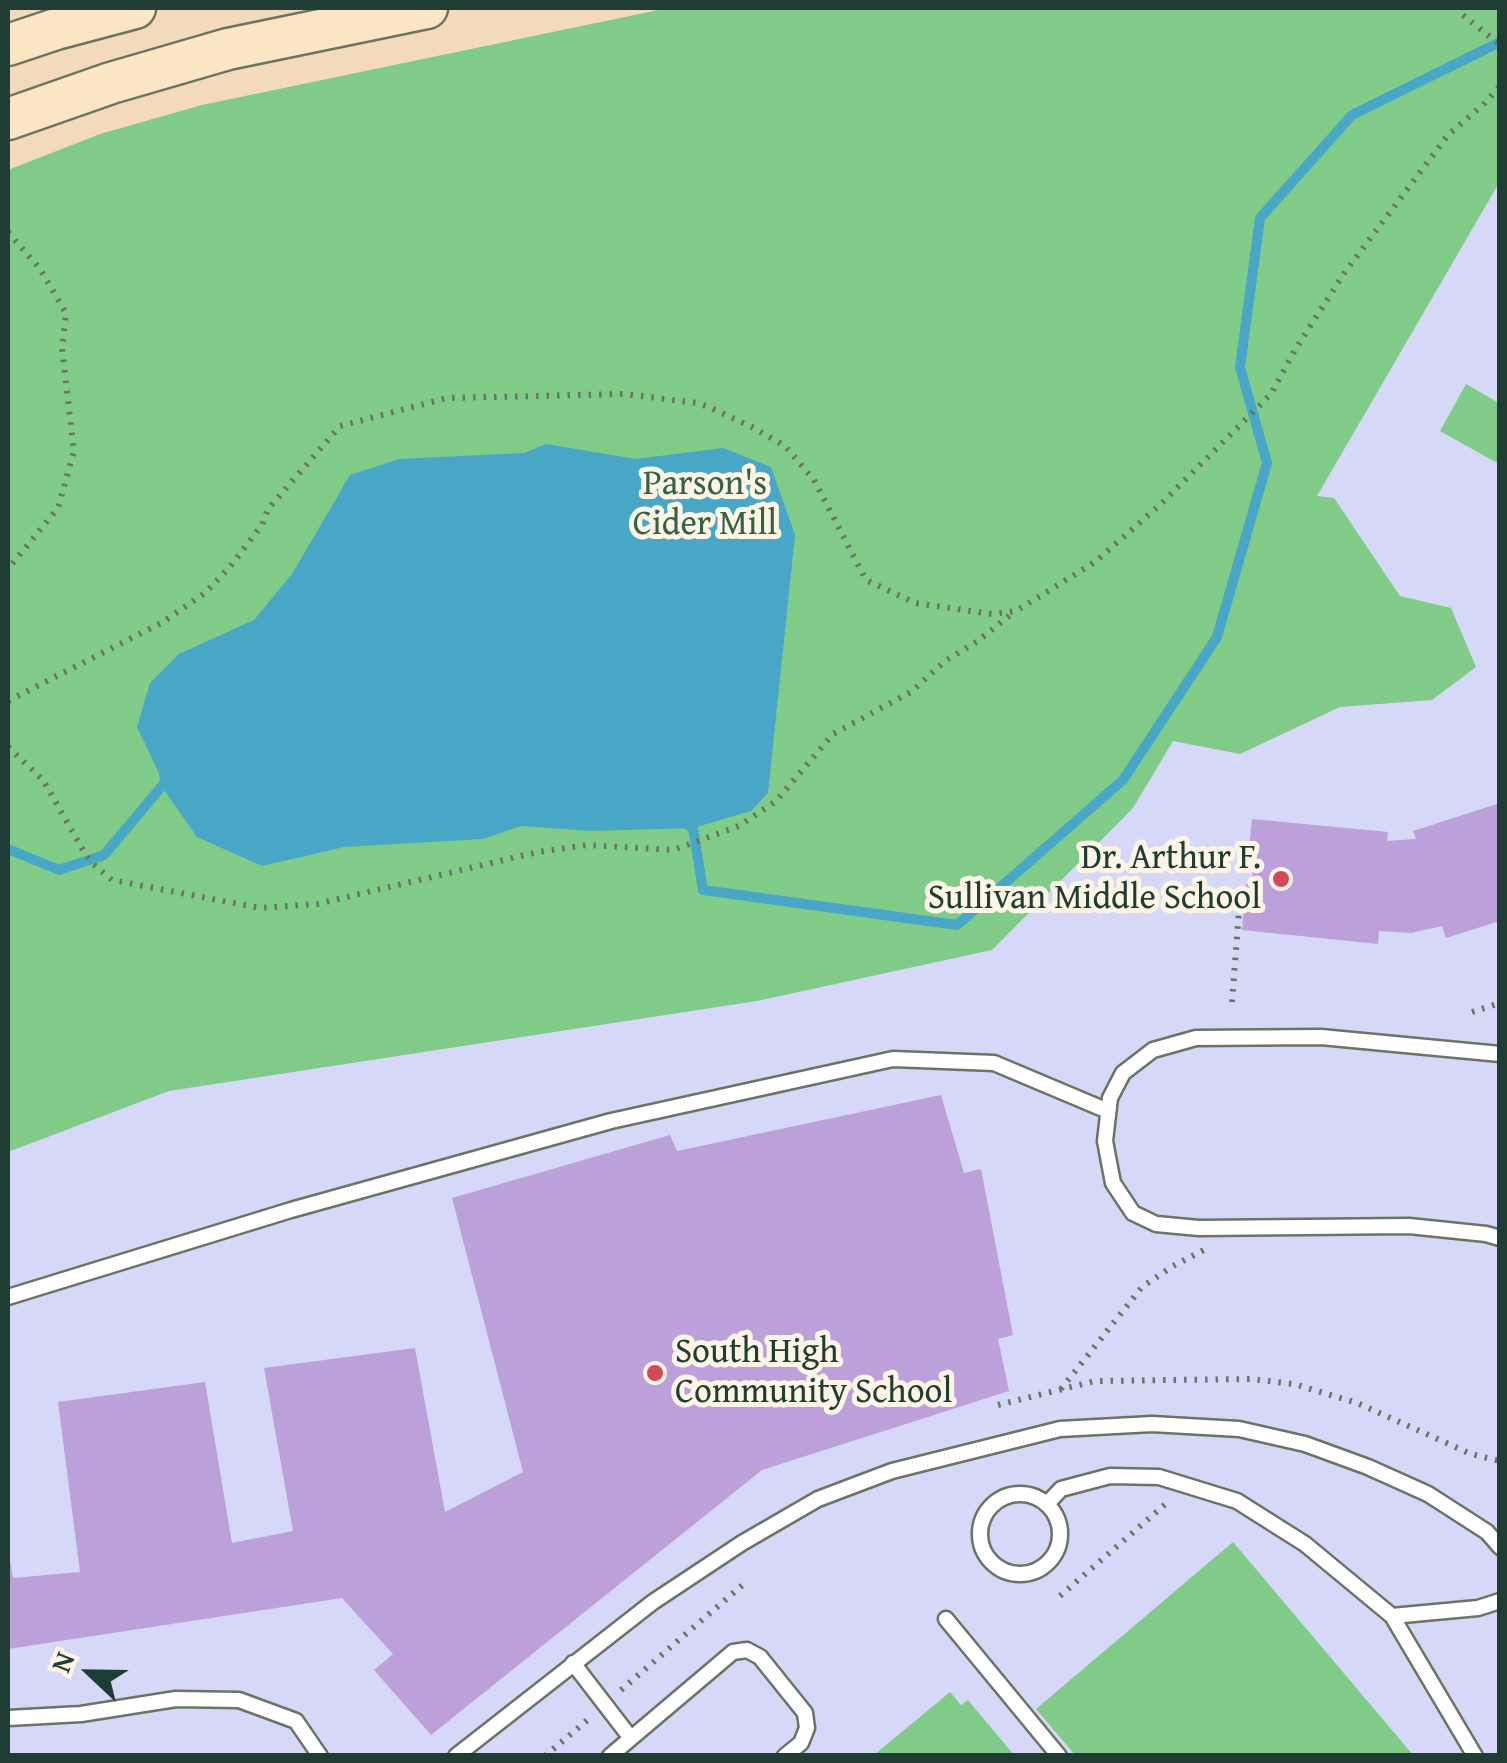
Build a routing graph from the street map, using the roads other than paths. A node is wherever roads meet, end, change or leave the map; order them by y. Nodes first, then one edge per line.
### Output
1 (136, 8) edge
2 (427, 8) edge
3 (8, 45) edge
4 (8, 119) edge
5 (1500, 1054) edge
6 (1108, 1111) junction
7 (1500, 1238) edge
8 (8, 1297) edge
9 (1047, 1504) junction
10 (1500, 1547) edge
11 (1500, 1602) edge
12 (1392, 1616) junction
13 (946, 1619) dead end
14 (573, 1664) junction
15 (8, 1718) edge
16 (630, 1738) junction
17 (320, 1756) edge
18 (456, 1756) edge
19 (610, 1756) edge
20 (784, 1756) edge
21 (1059, 1756) edge
22 (1475, 1756) edge

1 - 3 main road
2 - 4 main road
5 - 6 lane
6 - 7 lane
6 - 8 lane
9 - 9 lane
9 - 12 lane
10 - 14 lane
11 - 12 lane
12 - 22 lane
13 - 21 lane
14 - 16 lane
14 - 18 lane
15 - 17 lane
16 - 19 lane
16 - 20 lane

